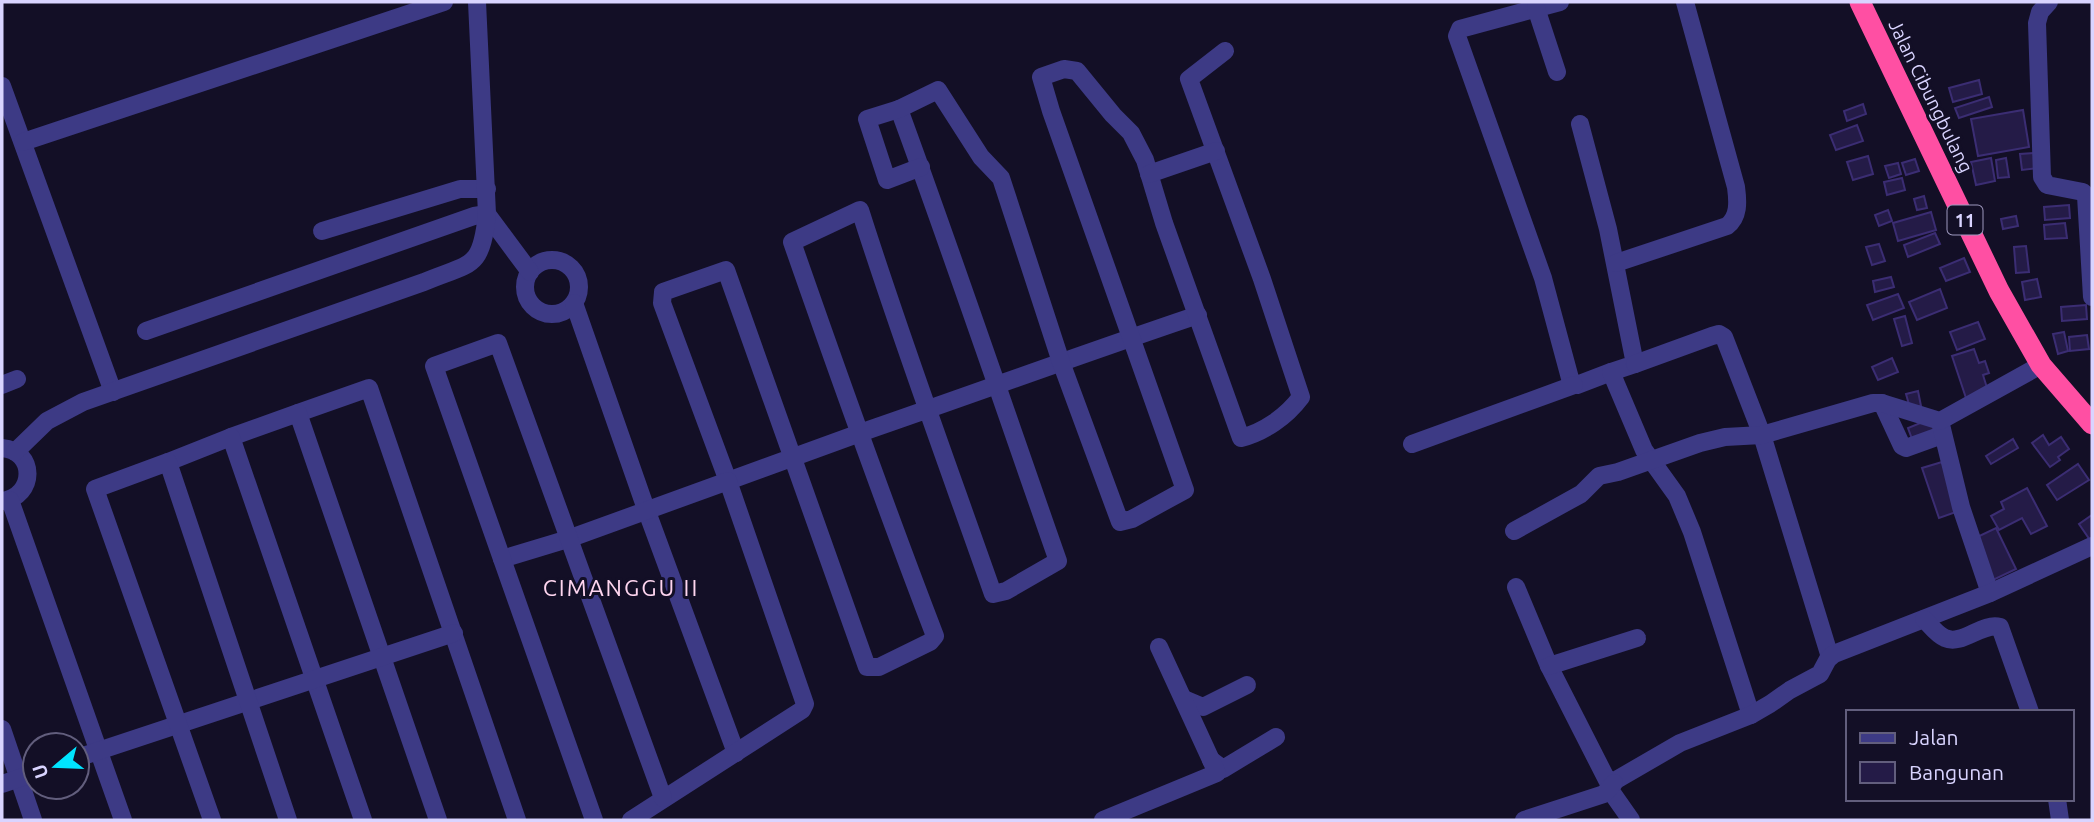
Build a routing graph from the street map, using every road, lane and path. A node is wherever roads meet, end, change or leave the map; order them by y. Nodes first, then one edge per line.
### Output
1 (444, 2) edge
2 (477, 2) edge
3 (1560, 2) edge
4 (1685, 2) edge
5 (1860, 2) edge
6 (2049, 2) edge
7 (1536, 8) junction
8 (1225, 51) dead end
9 (1558, 72) dead end
10 (2, 86) edge
11 (899, 109) junction
12 (1580, 124) dead end
13 (23, 142) junction
14 (1216, 151) junction
15 (920, 167) junction
16 (1149, 174) junction
17 (486, 189) junction
18 (487, 214) junction
19 (322, 231) dead end
20 (1616, 263) junction
21 (530, 272) junction
22 (2092, 297) edge
23 (574, 303) junction
24 (1198, 315) junction
25 (146, 331) dead end
26 (1130, 338) junction
27 (1061, 362) junction
28 (1635, 364) junction
29 (2041, 365) junction
30 (1611, 372) junction
31 (997, 384) junction
32 (1574, 385) junction
33 (113, 392) junction
34 (1882, 403) junction
35 (926, 410) junction
36 (298, 413) junction
37 (2092, 424) edge
38 (1941, 428) junction
39 (860, 433) junction
40 (1762, 435) junction
41 (231, 438) junction
42 (1412, 444) dead end
43 (8, 450) edge
44 (792, 458) junction
45 (1651, 460) junction
46 (168, 462) junction
47 (728, 481) junction
48 (6, 500) edge
49 (646, 509) junction
50 (1514, 531) dead end
51 (568, 538) junction
52 (2092, 546) edge
53 (502, 559) junction
54 (1516, 587) dead end
55 (1990, 593) junction
56 (1924, 619) junction
57 (454, 633) junction
58 (1637, 638) dead end
59 (1159, 647) dead end
60 (382, 657) junction
61 (1830, 657) junction
62 (1549, 666) junction
63 (315, 679) junction
64 (1247, 685) dead end
65 (1184, 699) junction
66 (248, 702) junction
67 (2030, 710) edge
68 (1751, 715) junction
69 (179, 724) junction
70 (2, 729) edge
71 (1276, 737) dead end
72 (99, 751) junction
73 (736, 753) junction
74 (91, 754) edge
75 (1211, 760) junction
76 (18, 779) edge
77 (1612, 787) junction
78 (663, 798) junction
79 (2057, 801) edge
80 (33, 820) edge
81 (123, 820) edge
82 (212, 820) edge
83 (288, 820) edge
84 (363, 820) edge
85 (438, 820) edge
86 (517, 820) edge
87 (594, 820) edge
88 (631, 820) edge
89 (1103, 820) edge
90 (1524, 820) edge
91 (1631, 820) edge
92 (2060, 820) edge

1 - 13 street
2 - 17 street
3 - 7 street
4 - 20 street
5 - 29 highway, Jalan Cibungbulang / 11
6 - 22 street
7 - 9 street
7 - 32 street
8 - 14 street
10 - 13 street
11 - 15 street
11 - 15 street
11 - 27 street
12 - 20 street
13 - 33 street
14 - 16 street
14 - 24 street
15 - 31 street
16 - 24 street
16 - 26 street
17 - 18 street
17 - 19 street
18 - 21 street
18 - 25 street
18 - 33 street
20 - 28 street
21 - 23 street
21 - 23 street
23 - 49 street
24 - 26 street
26 - 27 street
26 - 27 street
27 - 31 street
28 - 30 street
28 - 40 street
29 - 37 highway, Jalan Cibungbulang / 11
29 - 38 street
30 - 32 street
30 - 45 street
31 - 35 street
31 - 35 street
32 - 42 street
33 - 43 street
34 - 38 street
34 - 38 street
34 - 40 street
35 - 39 street
35 - 39 street
36 - 41 street
36 - 57 street
36 - 60 street
38 - 55 street
39 - 44 street
39 - 44 street
40 - 45 street
40 - 61 street
41 - 46 street
41 - 63 street
43 - 48 street
44 - 47 street
44 - 47 street
45 - 50 street
45 - 68 street
46 - 66 street
46 - 69 street
47 - 49 street
47 - 73 street
48 - 72 street
49 - 51 street
49 - 73 street
51 - 53 street
51 - 53 street
51 - 78 street
52 - 55 street
53 - 87 street
54 - 62 street
55 - 56 street
56 - 61 street
56 - 67 street
57 - 60 street
57 - 86 street
58 - 62 street
59 - 65 street
60 - 63 street
60 - 85 street
61 - 68 street
62 - 77 street
63 - 66 street
63 - 84 street
64 - 65 street
65 - 75 street
66 - 69 street
66 - 83 street
68 - 77 street
69 - 72 street
69 - 82 street
70 - 76 street
71 - 75 street
72 - 74 street
72 - 81 street
73 - 78 street
75 - 89 street
76 - 80 street
77 - 90 street
77 - 91 street
78 - 88 street
79 - 92 street

